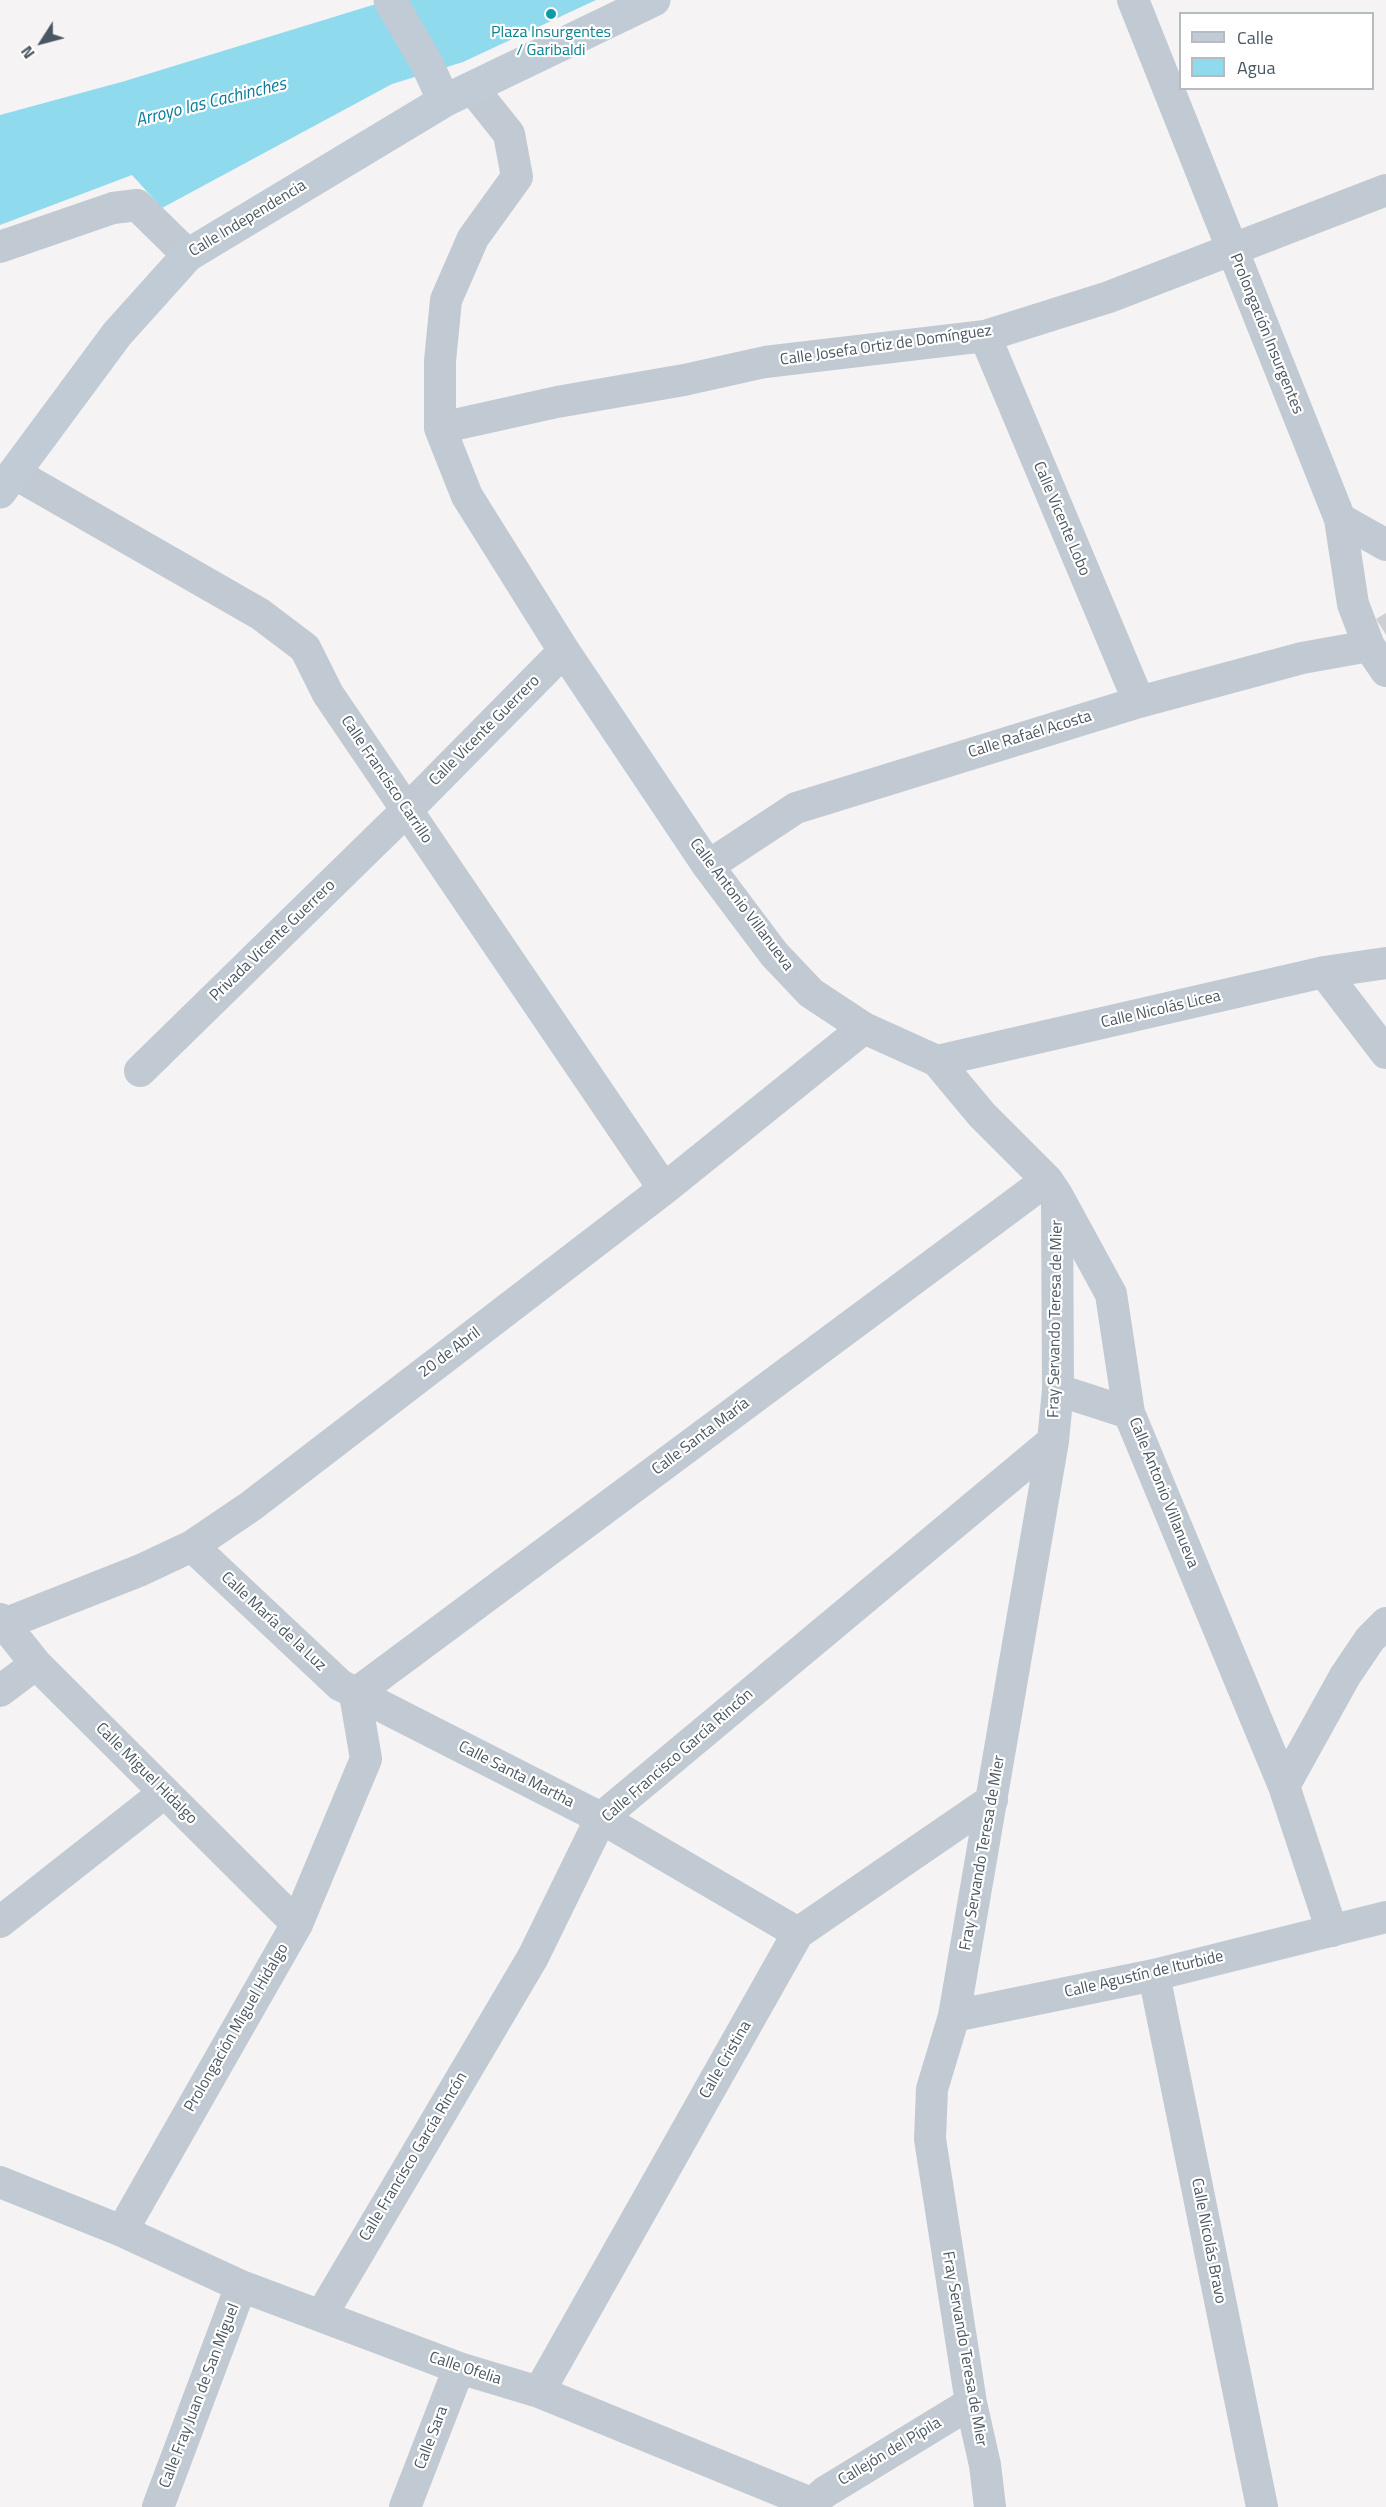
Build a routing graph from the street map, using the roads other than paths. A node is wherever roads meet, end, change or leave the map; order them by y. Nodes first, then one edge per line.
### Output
1 (390, 0) edge
2 (654, 0) edge
3 (1133, 0) edge
4 (458, 95) junction
5 (1386, 189) edge
6 (0, 247) edge
7 (1233, 249) junction
8 (188, 255) junction
9 (984, 336) junction
10 (440, 428) junction
11 (7, 482) edge
12 (1340, 519) junction
13 (1386, 545) edge
14 (564, 651) junction
15 (1377, 658) edge
16 (1139, 702) junction
17 (406, 811) junction
18 (708, 866) junction
19 (1386, 963) edge
20 (1324, 972) junction
21 (864, 1028) junction
22 (1386, 1053) edge
23 (937, 1061) junction
24 (140, 1071) dead end
25 (1052, 1187) junction
26 (664, 1189) junction
27 (1058, 1390) junction
28 (1129, 1413) junction
29 (1053, 1441) junction
30 (192, 1546) junction
31 (2, 1622) edge
32 (1386, 1623) edge
33 (36, 1664) junction
34 (0, 1691) edge
35 (355, 1694) junction
36 (1284, 1786) junction
37 (164, 1793) junction
38 (992, 1800) junction
39 (601, 1818) junction
40 (1386, 1917) edge
41 (0, 1922) edge
42 (297, 1924) junction
43 (1332, 1931) junction
44 (798, 1933) junction
45 (1154, 1975) junction
46 (954, 2016) junction
47 (0, 2182) edge
48 (122, 2231) junction
49 (241, 2286) junction
50 (321, 2316) junction
51 (459, 2368) junction
52 (539, 2391) junction
53 (971, 2403) junction
54 (809, 2505) edge
55 (158, 2507) edge
56 (405, 2507) edge
57 (990, 2507) edge
58 (1262, 2507) edge

1 - 4 street
2 - 4 street, Calle Independencia
3 - 7 street, Prolongación Insurgentes
4 - 8 street, Calle Independencia
4 - 10 street, Calle Antonio Villanueva
5 - 7 street, Calle Josefa Ortiz de Domínguez
6 - 8 street
7 - 9 street, Calle Josefa Ortiz de Domínguez
7 - 12 street, Prolongación Insurgentes
8 - 11 street, Calle Independencia
9 - 10 street, Calle Josefa Ortiz de Domínguez
9 - 16 street, Calle Vicente Lobo
10 - 14 street, Calle Antonio Villanueva
11 - 17 street, Calle Francisco Carrillo
12 - 13 street
12 - 15 street, Prolongación Insurgentes
14 - 17 street, Calle Vicente Guerrero
14 - 18 street, Calle Antonio Villanueva
15 - 16 street, Calle Rafaél Acosta
16 - 18 street, Calle Rafaél Acosta
17 - 24 street, Privada Vicente Guerrero
17 - 26 street, Calle Francisco Carrillo
18 - 21 street, Calle Antonio Villanueva
19 - 20 street, Calle Nicolás Licea
20 - 22 street
20 - 23 street, Calle Nicolás Licea
21 - 23 street, Calle Antonio Villanueva
21 - 26 street, 20 de Abril
23 - 25 street, Calle Antonio Villanueva
25 - 27 street, Fray Servando Teresa de Mier
25 - 28 street, Calle Antonio Villanueva
25 - 35 street, Calle Santa María
26 - 30 street, 20 de Abril
27 - 28 street
27 - 29 street, Fray Servando Teresa de Mier
28 - 36 street, Calle Antonio Villanueva
29 - 38 street, Fray Servando Teresa de Mier
29 - 39 street, Calle Francisco García Rincón
30 - 31 street, 20 de Abril
30 - 35 street, Calle María de la Luz
31 - 33 street, Calle Miguel Hidalgo
32 - 36 street
33 - 34 street
33 - 37 street, Calle Miguel Hidalgo
35 - 39 street, Calle Santa Martha
35 - 42 street, Prolongación Miguel Hidalgo
36 - 43 street, Calle Antonio Villanueva
37 - 41 street
37 - 42 street, Calle Miguel Hidalgo
38 - 44 street, Calle Cristina
38 - 46 street, Fray Servando Teresa de Mier
39 - 44 street, Calle Santa Martha
39 - 50 street, Calle Francisco García Rincón
40 - 43 street, Calle Agustín de Iturbide
42 - 48 street, Prolongación Miguel Hidalgo
43 - 45 street, Calle Agustín de Iturbide
44 - 52 street, Calle Cristina
45 - 46 street, Calle Agustín de Iturbide
45 - 58 street, Calle Nicolás Bravo
46 - 53 street, Fray Servando Teresa de Mier
47 - 48 street
48 - 49 street, Calle Ofelia
49 - 50 street, Calle Ofelia
49 - 55 street, Calle Fray Juan de San Miguel
50 - 51 street, Calle Ofelia
51 - 52 street, Calle Ofelia
51 - 56 street, Calle Sara
52 - 54 street, Calle Ofelia
53 - 54 street, Callejón del Pípila
53 - 57 street, Fray Servando Teresa de Mier

